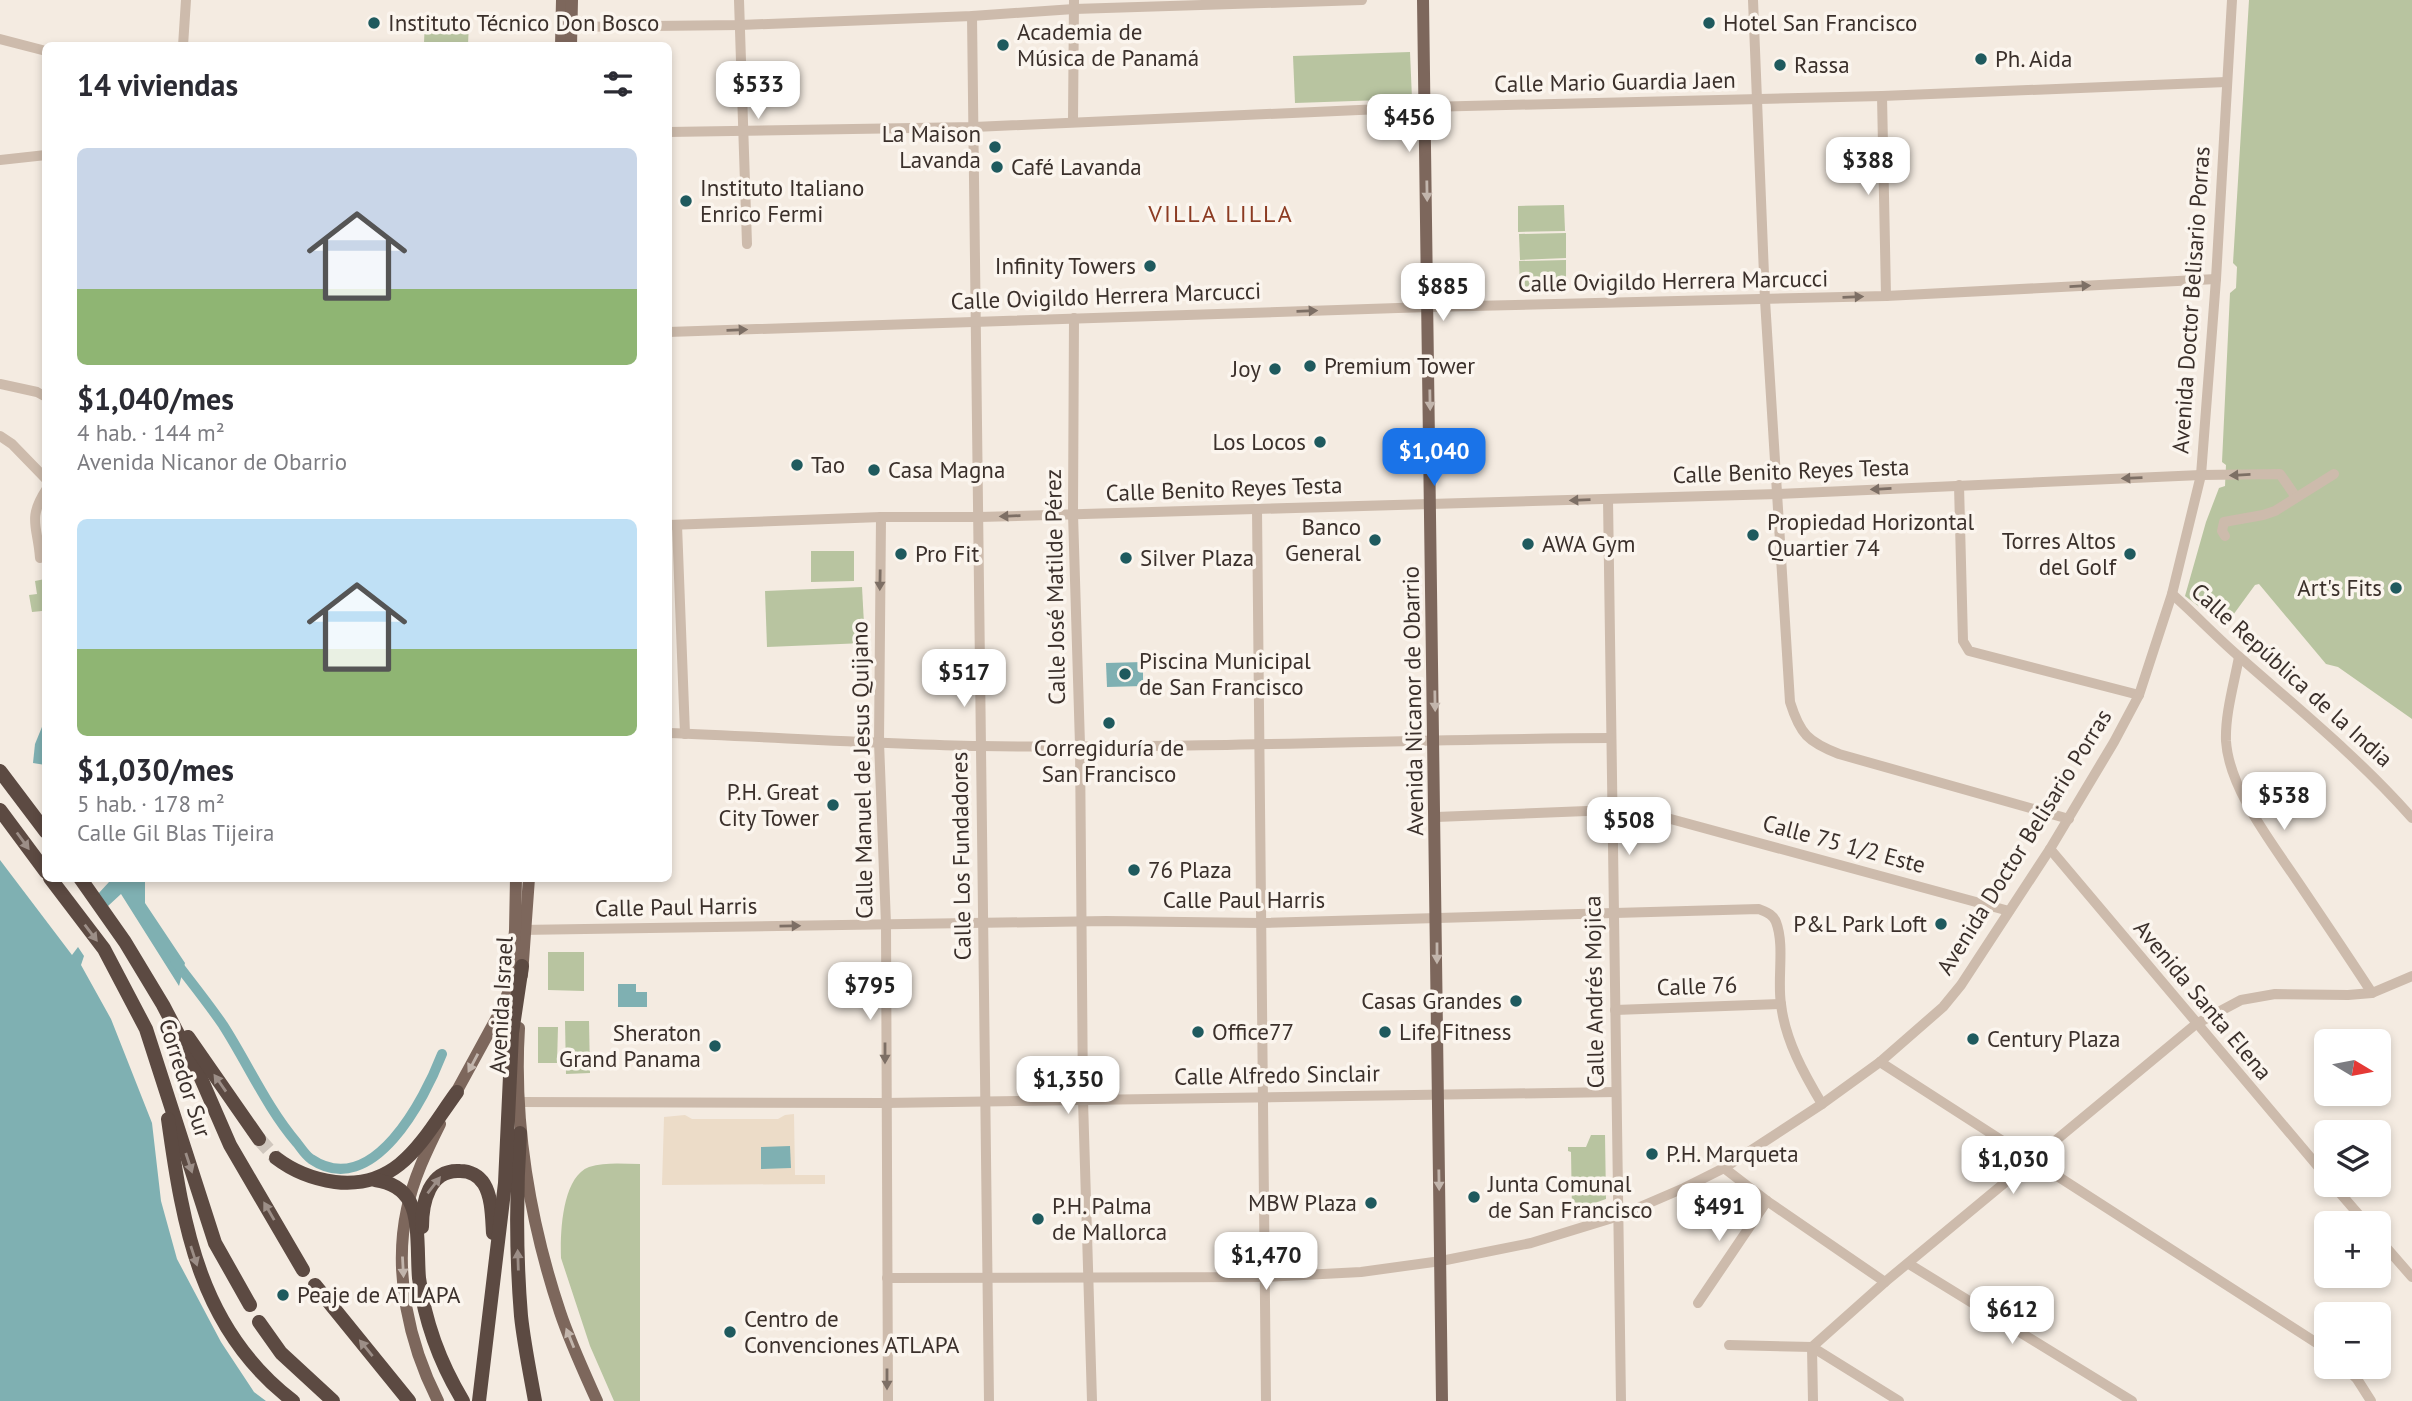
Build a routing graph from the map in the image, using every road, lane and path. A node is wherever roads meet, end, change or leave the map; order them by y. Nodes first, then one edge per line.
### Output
1 (186, 0) edge
2 (562, 0) edge
3 (572, 0) edge
4 (739, 0) edge
5 (1362, 0) edge
6 (1423, 0) edge
7 (1753, 0) edge
8 (2232, 0) edge
9 (1074, 4) edge
10 (972, 16) junction
11 (740, 25) junction
12 (566, 28) junction
13 (0, 39) edge
14 (183, 42) edge
15 (562, 42) edge
16 (570, 42) edge
17 (42, 50) edge
18 (2227, 82) junction
19 (1882, 96) junction
20 (1757, 100) junction
21 (1426, 107) junction
22 (1073, 121) junction
23 (974, 127) junction
24 (743, 130) junction
25 (672, 132) edge
26 (42, 155) edge
27 (0, 160) edge
28 (747, 244) dead end
29 (2216, 279) junction
30 (1886, 296) junction
31 (1765, 300) junction
32 (1428, 307) junction
33 (1074, 318) junction
34 (975, 321) junction
35 (672, 332) edge
36 (0, 384) edge
37 (42, 395) edge
38 (0, 436) edge
39 (2334, 474) dead end
40 (2201, 475) junction
41 (42, 476) edge
42 (1959, 485) junction
43 (1777, 494) junction
44 (42, 496) edge
45 (2296, 497) junction
46 (1608, 499) junction
47 (1432, 504) junction
48 (1256, 509) junction
49 (1073, 514) junction
50 (881, 517) junction
51 (979, 517) junction
52 (673, 525) edge
53 (2225, 536) dead end
54 (40, 558) dead end
55 (2172, 594) junction
56 (2239, 657) junction
57 (2139, 695) junction
58 (672, 733) edge
59 (685, 734) junction
60 (1611, 738) junction
61 (1435, 739) junction
62 (879, 742) junction
63 (1080, 745) junction
64 (1259, 745) junction
65 (980, 746) junction
66 (0, 771) edge
67 (0, 810) edge
68 (1612, 810) junction
69 (1436, 817) junction
70 (1667, 818) dead end
71 (2412, 818) edge
72 (2069, 819) junction
73 (42, 827) edge
74 (2050, 849) junction
75 (42, 867) edge
76 (53, 882) edge
77 (82, 882) edge
78 (516, 882) edge
79 (527, 882) edge
80 (2010, 911) junction
81 (1614, 915) junction
82 (1437, 919) junction
83 (1082, 922) junction
84 (1261, 923) junction
85 (886, 924) junction
86 (983, 925) junction
87 (520, 930) junction
88 (522, 966) junction
89 (2412, 976) edge
90 (510, 988) junction
91 (2372, 993) junction
92 (1781, 1004) junction
93 (163, 1005) junction
94 (1615, 1010) junction
95 (2196, 1024) junction
96 (1880, 1062) junction
97 (161, 1069) junction
98 (1616, 1091) junction
99 (457, 1092) junction
100 (1438, 1094) junction
101 (1261, 1097) junction
102 (1083, 1100) junction
103 (984, 1101) junction
104 (519, 1102) junction
105 (885, 1102) junction
106 (1822, 1104) junction
107 (520, 1133) junction
108 (259, 1139) tunnel mouth
109 (276, 1158) tunnel mouth
110 (2032, 1160) junction
111 (2314, 1162) edge
112 (1724, 1168) junction
113 (375, 1180) junction
114 (2343, 1197) edge
115 (409, 1200) junction
116 (1767, 1201) junction
117 (2356, 1211) edge
118 (1619, 1216) junction
119 (496, 1235) junction
120 (2391, 1253) edge
121 (1441, 1261) junction
122 (1909, 1264) junction
123 (303, 1270) dead end
124 (1265, 1277) junction
125 (2412, 1277) edge
126 (887, 1278) junction
127 (987, 1278) junction
128 (1089, 1278) junction
129 (1885, 1282) junction
130 (315, 1286) dead end
131 (422, 1299) junction
132 (1698, 1303) dead end
133 (250, 1305) dead end
134 (259, 1322) dead end
135 (2314, 1341) edge
136 (1728, 1345) dead end
137 (1812, 1347) junction
138 (2357, 1379) edge
139 (293, 1401) edge
140 (333, 1401) edge
141 (409, 1401) edge
142 (438, 1401) edge
143 (463, 1401) edge
144 (471, 1401) edge
145 (478, 1401) edge
146 (535, 1401) edge
147 (597, 1401) edge
148 (888, 1401) edge
149 (989, 1401) edge
150 (1092, 1401) edge
151 (1266, 1401) edge
152 (1442, 1401) edge
153 (1621, 1401) edge
154 (1813, 1401) edge
155 (1899, 1401) edge
156 (2132, 1401) edge
157 (2371, 1401) edge

1 - 14 street
2 - 12 main road
3 - 12 main road
4 - 11 street
5 - 9 street
6 - 21 main road, Avenida Nicanor de Obarrio
7 - 20 street
8 - 18 street, Avenida Doctor Belisario Porras
9 - 10 street
9 - 22 street
10 - 11 street
10 - 23 street, Calle Los Fundadores
11 - 12 street
11 - 24 street
12 - 15 main road
12 - 16 main road
13 - 17 street
18 - 19 street, Calle Mario Guardia Jaen
18 - 29 street, Avenida Doctor Belisario Porras
19 - 20 street, Calle Mario Guardia Jaen
19 - 30 street
20 - 21 street, Calle Mario Guardia Jaen
20 - 31 street
21 - 22 street, Calle Mario Guardia Jaen
21 -> 32 main road, Avenida Nicanor de Obarrio
22 - 23 street, Calle Mario Guardia Jaen
23 - 24 street, Calle Mario Guardia Jaen
23 - 34 street, Calle Los Fundadores
24 - 25 street, Calle Mario Guardia Jaen
24 - 28 street
26 - 27 street
30 -> 29 street, Calle Ovigildo Herrera Marcucci
29 - 40 street, Avenida Doctor Belisario Porras
31 -> 30 street, Calle Ovigildo Herrera Marcucci
31 - 32 street, Calle Ovigildo Herrera Marcucci
31 - 43 street
33 -> 32 street, Calle Ovigildo Herrera Marcucci
32 -> 47 main road, Avenida Nicanor de Obarrio
33 - 34 street, Calle Ovigildo Herrera Marcucci
33 - 49 street, Calle José Matilde Pérez
35 -> 34 street, Calle Ovigildo Herrera Marcucci
34 - 51 street, Calle Los Fundadores
36 - 37 street
38 - 41 street
39 - 45 street
40 -> 42 street, Calle Benito Reyes Testa
45 -> 40 street, Calle Benito Reyes Testa
40 - 55 street, Avenida Doctor Belisario Porras
42 -> 43 street, Calle Benito Reyes Testa
42 - 57 street
43 - 46 street, Calle Benito Reyes Testa
43 - 72 street
44 - 54 street
45 - 53 street
46 -> 47 street, Calle Benito Reyes Testa
46 - 60 street, Calle Andrés Mojica
47 - 48 street, Calle Benito Reyes Testa
47 -> 61 main road, Avenida Nicanor de Obarrio
48 - 49 street, Calle Benito Reyes Testa
48 - 64 street
49 -> 51 street, Calle Benito Reyes Testa
49 - 63 street, Calle José Matilde Pérez
50 - 51 street, Calle Benito Reyes Testa
50 - 52 street, Calle Benito Reyes Testa
50 -> 62 street, Calle Manuel de Jesus Quijano
51 - 65 street, Calle Los Fundadores
52 - 59 street
55 - 56 street, Calle República de la India
55 - 57 street, Avenida Doctor Belisario Porras
56 - 71 street, Calle República de la India
56 - 91 street
57 - 72 street, Avenida Doctor Belisario Porras
58 - 59 street
59 - 62 street
60 - 61 street
60 - 68 street, Calle Andrés Mojica
61 - 64 street
61 - 69 main road, Avenida Nicanor de Obarrio
62 - 65 street
62 - 85 street, Calle Manuel de Jesus Quijano
63 - 64 street
63 - 65 street
63 - 83 street, Calle José Matilde Pérez
64 - 84 street
65 - 86 street, Calle Los Fundadores
66 - 73 highway
67 -> 75 highway
68 - 69 street
68 - 81 street, Calle Andrés Mojica
69 - 82 main road, Avenida Nicanor de Obarrio
70 - 80 street, Calle 75 1/2 Este
72 - 74 street, Avenida Doctor Belisario Porras
74 - 80 street, Avenida Doctor Belisario Porras
74 - 95 street, Avenida Santa Elena
76 -> 97 highway, Corredor Sur
77 - 93 highway, Corredor Sur
78 - 87 main road, Avenida Israel
79 - 87 main road, Avenida Israel
80 - 96 street, Avenida Doctor Belisario Porras
81 - 82 street, Calle Paul Harris
81 - 92 street, Calle Paul Harris
81 - 94 street, Calle Andrés Mojica
82 - 84 street, Calle Paul Harris
82 -> 100 main road, Avenida Nicanor de Obarrio
83 - 84 street, Calle Paul Harris
83 - 86 street, Calle Paul Harris
83 - 102 street, Calle José Matilde Pérez
84 - 101 street
85 - 86 street, Calle Paul Harris
87 -> 85 street, Calle Paul Harris
85 -> 105 street, Calle Manuel de Jesus Quijano
86 - 103 street, Calle Los Fundadores
87 - 88 main road, Avenida Israel
87 - 90 main road
88 - 104 main road, Avenida Israel
88 - 119 highway
89 - 91 street
90 -> 99 main road
90 - 119 highway
91 - 95 street
92 - 94 street, Calle 76
92 - 106 street, Calle Paul Harris
108 -> 93 highway
123 -> 93 highway, Corredor Sur
94 - 98 street, Calle Andrés Mojica
95 - 110 street
95 - 111 street, Avenida Santa Elena
96 - 106 street, Avenida Doctor Belisario Porras
96 - 110 street
97 -> 133 highway, Corredor Sur
97 -> 139 highway
98 - 100 street, Calle Alfredo Sinclair
98 - 118 street, Calle Andrés Mojica
99 - 113 highway
99 - 115 main road
100 - 101 street, Calle Alfredo Sinclair
100 -> 121 main road, Avenida Nicanor de Obarrio
101 - 102 street, Calle Alfredo Sinclair
101 - 124 street
102 - 103 street, Calle Alfredo Sinclair
102 - 128 street, Calle José Matilde Pérez
103 - 105 street, Calle Alfredo Sinclair
103 - 127 street, Calle Los Fundadores
104 - 105 street, Calle Alfredo Sinclair
104 - 107 main road, Avenida Israel
105 - 126 street, Calle Manuel de Jesus Quijano
106 - 112 street, Avenida Doctor Belisario Porras
146 -> 107 highway
147 -> 107 main road, Avenida Israel
109 - 113 highway
110 - 122 street
110 - 135 street
112 - 116 street
112 - 118 street, Avenida Doctor Belisario Porras
113 - 115 highway
114 - 117 street
115 - 131 highway
115 -> 142 main road
116 - 129 street
116 - 132 street
118 - 121 street, Avenida Doctor Belisario Porras
118 - 153 street, Calle Andrés Mojica
131 -> 119 highway
119 - 144 highway
119 - 145 highway
120 - 125 street
121 - 124 street, Avenida Doctor Belisario Porras
121 - 152 main road, Avenida Nicanor de Obarrio
122 - 129 street
122 - 156 street
124 - 128 street, Avenida Doctor Belisario Porras
124 - 151 street
126 - 127 street, Avenida Doctor Belisario Porras
126 -> 148 street, Calle Manuel de Jesus Quijano
127 - 128 street, Avenida Doctor Belisario Porras
127 - 149 street, Calle Los Fundadores
128 - 150 street, Calle José Matilde Pérez
129 - 137 street
141 -> 130 highway
131 - 143 highway
134 - 140 highway
136 - 137 street
137 - 154 street
137 - 155 street
138 - 157 street

